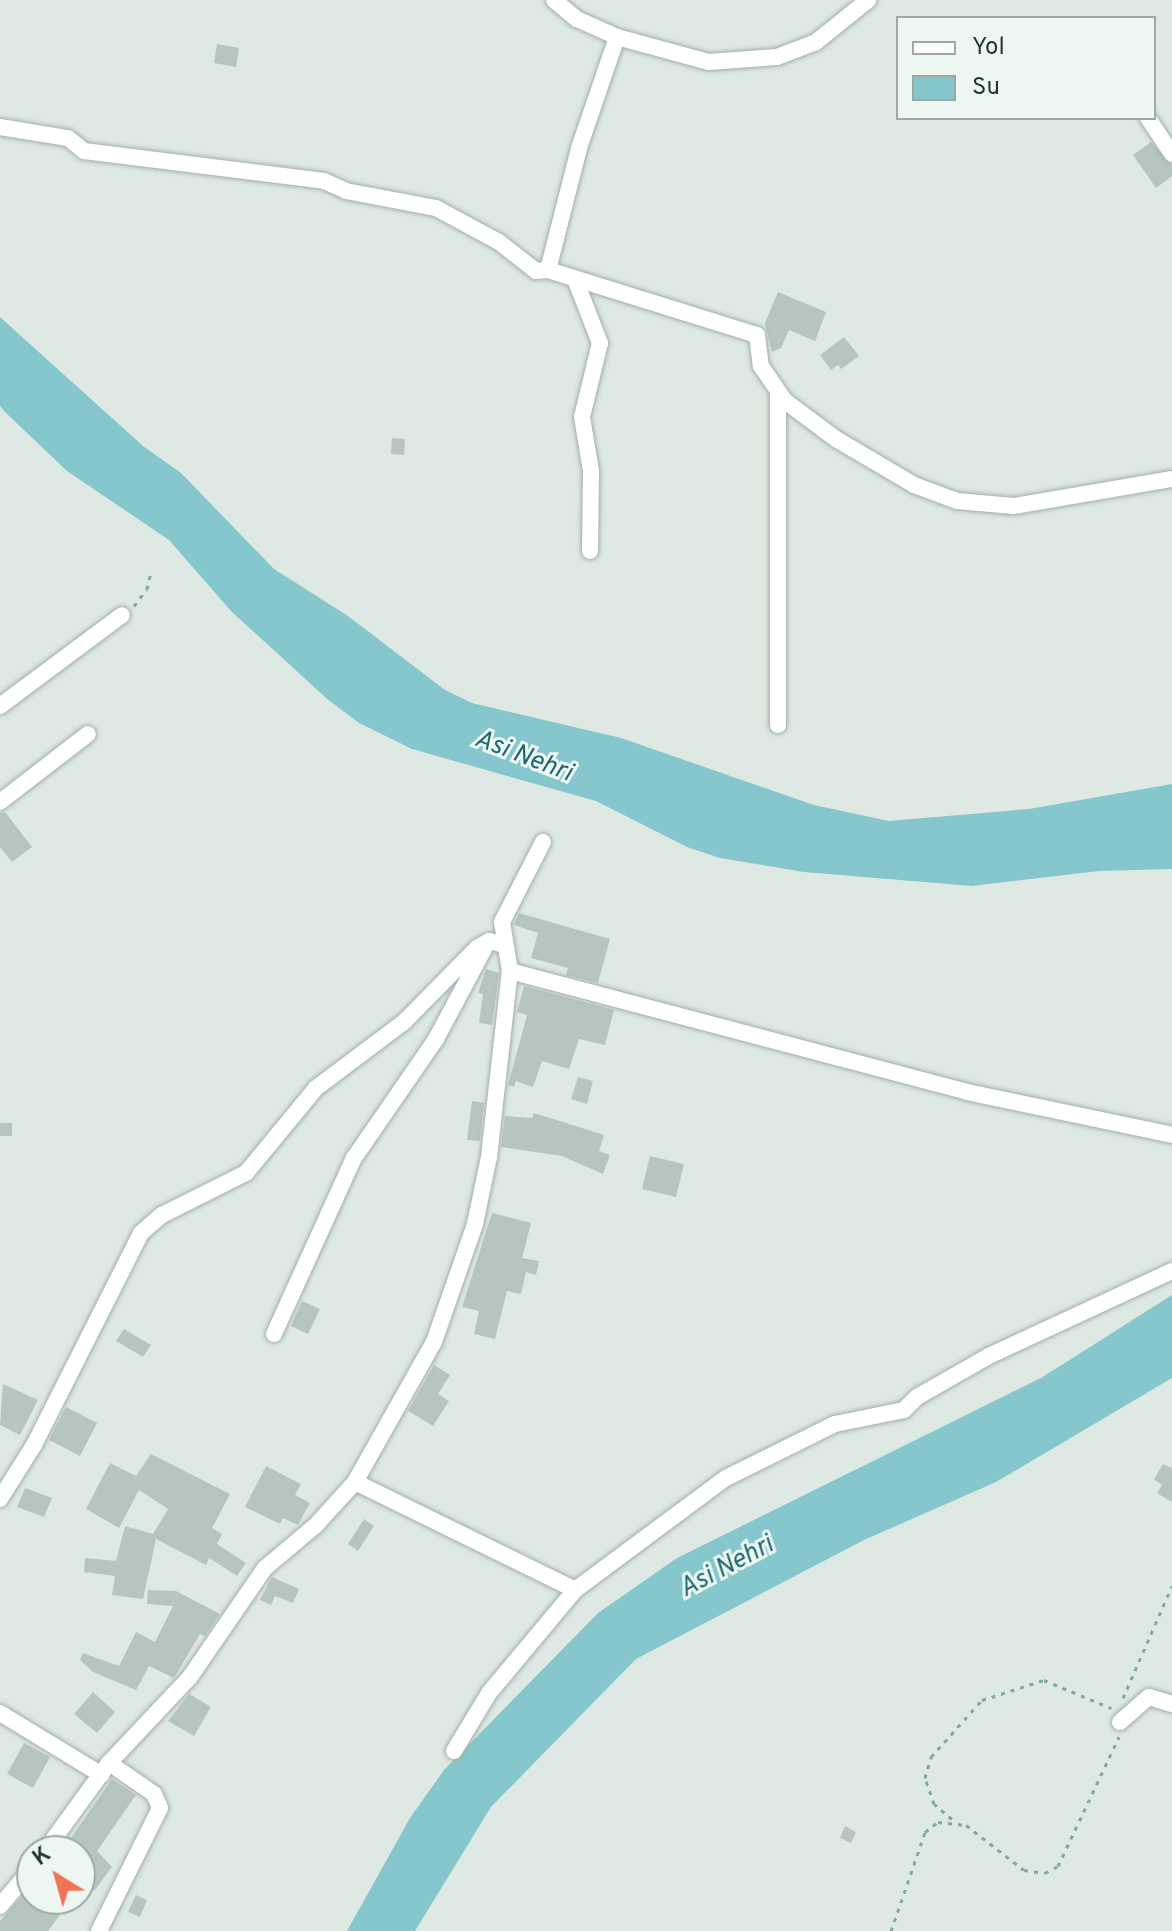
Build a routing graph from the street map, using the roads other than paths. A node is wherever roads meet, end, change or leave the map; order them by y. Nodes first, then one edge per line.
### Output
1 (554, 0) edge
2 (868, 0) edge
3 (617, 37) junction
4 (1149, 120) edge
5 (0, 127) edge
6 (1172, 154) edge
7 (548, 270) junction
8 (575, 279) junction
9 (778, 393) junction
10 (1172, 479) edge
11 (590, 551) dead end
12 (122, 615) road end
13 (0, 706) edge
14 (778, 725) dead end
15 (88, 734) dead end
16 (0, 802) edge
17 (543, 842) dead end
18 (496, 943) junction
19 (510, 971) junction
20 (1172, 1135) edge
21 (1172, 1271) edge
22 (274, 1334) dead end
23 (355, 1482) junction
24 (0, 1499) edge
25 (575, 1590) junction
26 (1172, 1704) edge
27 (0, 1713) edge
28 (1121, 1718) road end
29 (454, 1751) dead end
30 (106, 1769) junction
31 (57, 1835) edge
32 (16, 1887) edge
33 (0, 1906) edge
34 (99, 1931) edge

1 - 3 street
2 - 3 street
3 - 7 street
4 - 6 street
5 - 7 street
7 - 8 street
8 - 9 street
8 - 11 street
9 - 10 street
9 - 14 street
12 - 13 street
15 - 16 street
17 - 18 street
18 - 19 street
18 - 22 street
18 - 24 street
19 - 20 street
19 - 23 street
21 - 25 street
23 - 25 street
23 - 30 street
25 - 29 street
26 - 28 street
27 - 30 street
30 - 31 street
30 - 34 street
32 - 33 street

